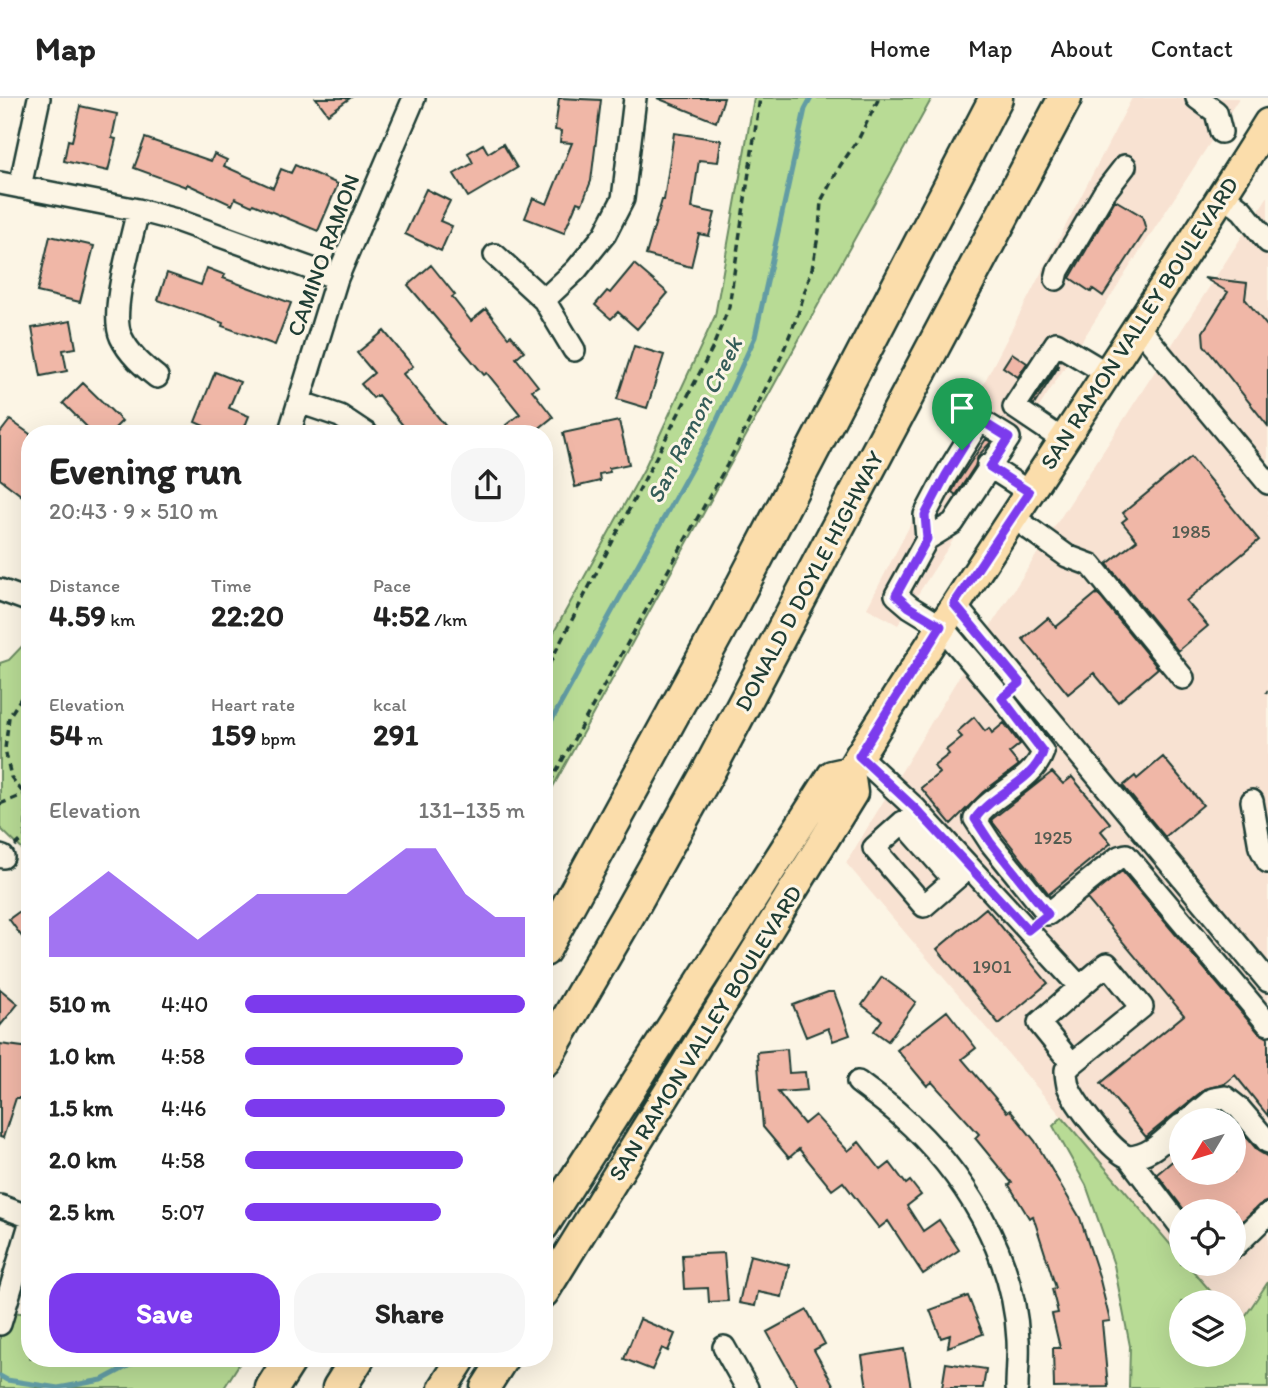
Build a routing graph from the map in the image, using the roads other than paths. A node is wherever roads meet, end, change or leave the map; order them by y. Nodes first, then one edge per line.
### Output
1 (38, 98) edge
2 (414, 98) edge
3 (635, 98) edge
4 (996, 98) edge
5 (1065, 98) edge
6 (1197, 98) edge
7 (1221, 132) dead end
8 (1265, 135) edge
9 (1125, 166) dead end
10 (10, 185) edge
11 (1226, 190) junction
12 (138, 210) junction
13 (1268, 223) edge
14 (1268, 242) edge
15 (495, 254) dead end
16 (337, 278) junction
17 (1056, 279) dead end
18 (544, 300) junction
19 (1139, 328) junction
20 (574, 350) dead end
21 (1108, 374) junction
22 (157, 377) dead end
23 (299, 402) junction
24 (292, 425) edge
25 (354, 425) edge
26 (1063, 440) junction
27 (1260, 459) edge
28 (979, 460) junction
29 (1268, 483) edge
30 (1029, 492) junction
31 (1013, 517) junction
32 (927, 539) junction
33 (0, 590) edge
34 (21, 598) edge
35 (948, 615) junction
36 (1183, 678) dead end
37 (1020, 683) junction
38 (1002, 698) junction
39 (854, 763) junction
40 (1252, 801) dead end
41 (1268, 862) edge
42 (962, 874) junction
43 (1048, 914) junction
44 (1028, 930) junction
45 (553, 934) edge
46 (1268, 981) edge
47 (1080, 987) junction
48 (1268, 1024) edge
49 (553, 1045) edge
50 (1072, 1064) junction
51 (858, 1082) dead end
52 (1202, 1108) edge
53 (1239, 1108) edge
54 (1246, 1116) edge
55 (1169, 1135) edge
56 (1268, 1142) edge
57 (1128, 1157) junction
58 (0, 1206) edge
59 (1169, 1211) edge
60 (553, 1212) edge
61 (21, 1214) edge
62 (1268, 1214) edge
63 (1246, 1235) edge
64 (21, 1254) edge
65 (553, 1278) edge
66 (0, 1324) edge
67 (724, 1347) dead end
68 (285, 1367) edge
69 (352, 1367) edge
70 (456, 1367) edge
71 (498, 1367) edge
72 (272, 1388) edge
73 (339, 1388) edge
74 (443, 1388) edge
75 (485, 1388) edge
76 (747, 1388) edge
77 (1017, 1388) edge

1 - 10 street
2 - 16 street, CAMINO RAMON
3 - 18 street
4 - 45 highway
5 - 49 highway, DONALD D DOYLE HIGHWAY
6 - 7 street
8 - 11 main road, SAN RAMON VALLEY BOULEVARD
9 - 17 street
10 - 12 street
11 - 13 street
11 - 14 street
11 - 19 main road, SAN RAMON VALLEY BOULEVARD
12 - 16 street
12 - 22 street
15 - 18 street
16 - 23 street, CAMINO RAMON
18 - 20 street
19 - 21 main road, SAN RAMON VALLEY BOULEVARD
19 - 27 street
21 - 26 main road, SAN RAMON VALLEY BOULEVARD
21 - 26 street
23 - 24 street, CAMINO RAMON
23 - 25 street
26 - 30 main road, SAN RAMON VALLEY BOULEVARD
27 - 29 street
28 - 30 street
28 - 32 street
28 - 32 street
30 - 31 main road, SAN RAMON VALLEY BOULEVARD
31 - 35 main road, SAN RAMON VALLEY BOULEVARD
31 - 36 street
32 - 35 street
33 - 34 street
35 - 37 street
35 - 38 street
35 - 39 main road, SAN RAMON VALLEY BOULEVARD
37 - 38 street
37 - 46 street
38 - 43 street
39 - 42 street
39 - 60 main road, SAN RAMON VALLEY BOULEVARD
39 - 65 main road, SAN RAMON VALLEY BOULEVARD
40 - 41 street
42 - 42 street
42 - 44 street
43 - 44 street
43 - 48 street
44 - 47 street
47 - 50 street
47 - 50 street
50 - 57 street
51 - 77 street
52 - 53 street
54 - 56 street
55 - 57 street
57 - 59 street
58 - 61 street
62 - 63 street
64 - 66 street
67 - 76 street
68 - 72 highway
69 - 73 highway
70 - 74 main road
71 - 75 main road

